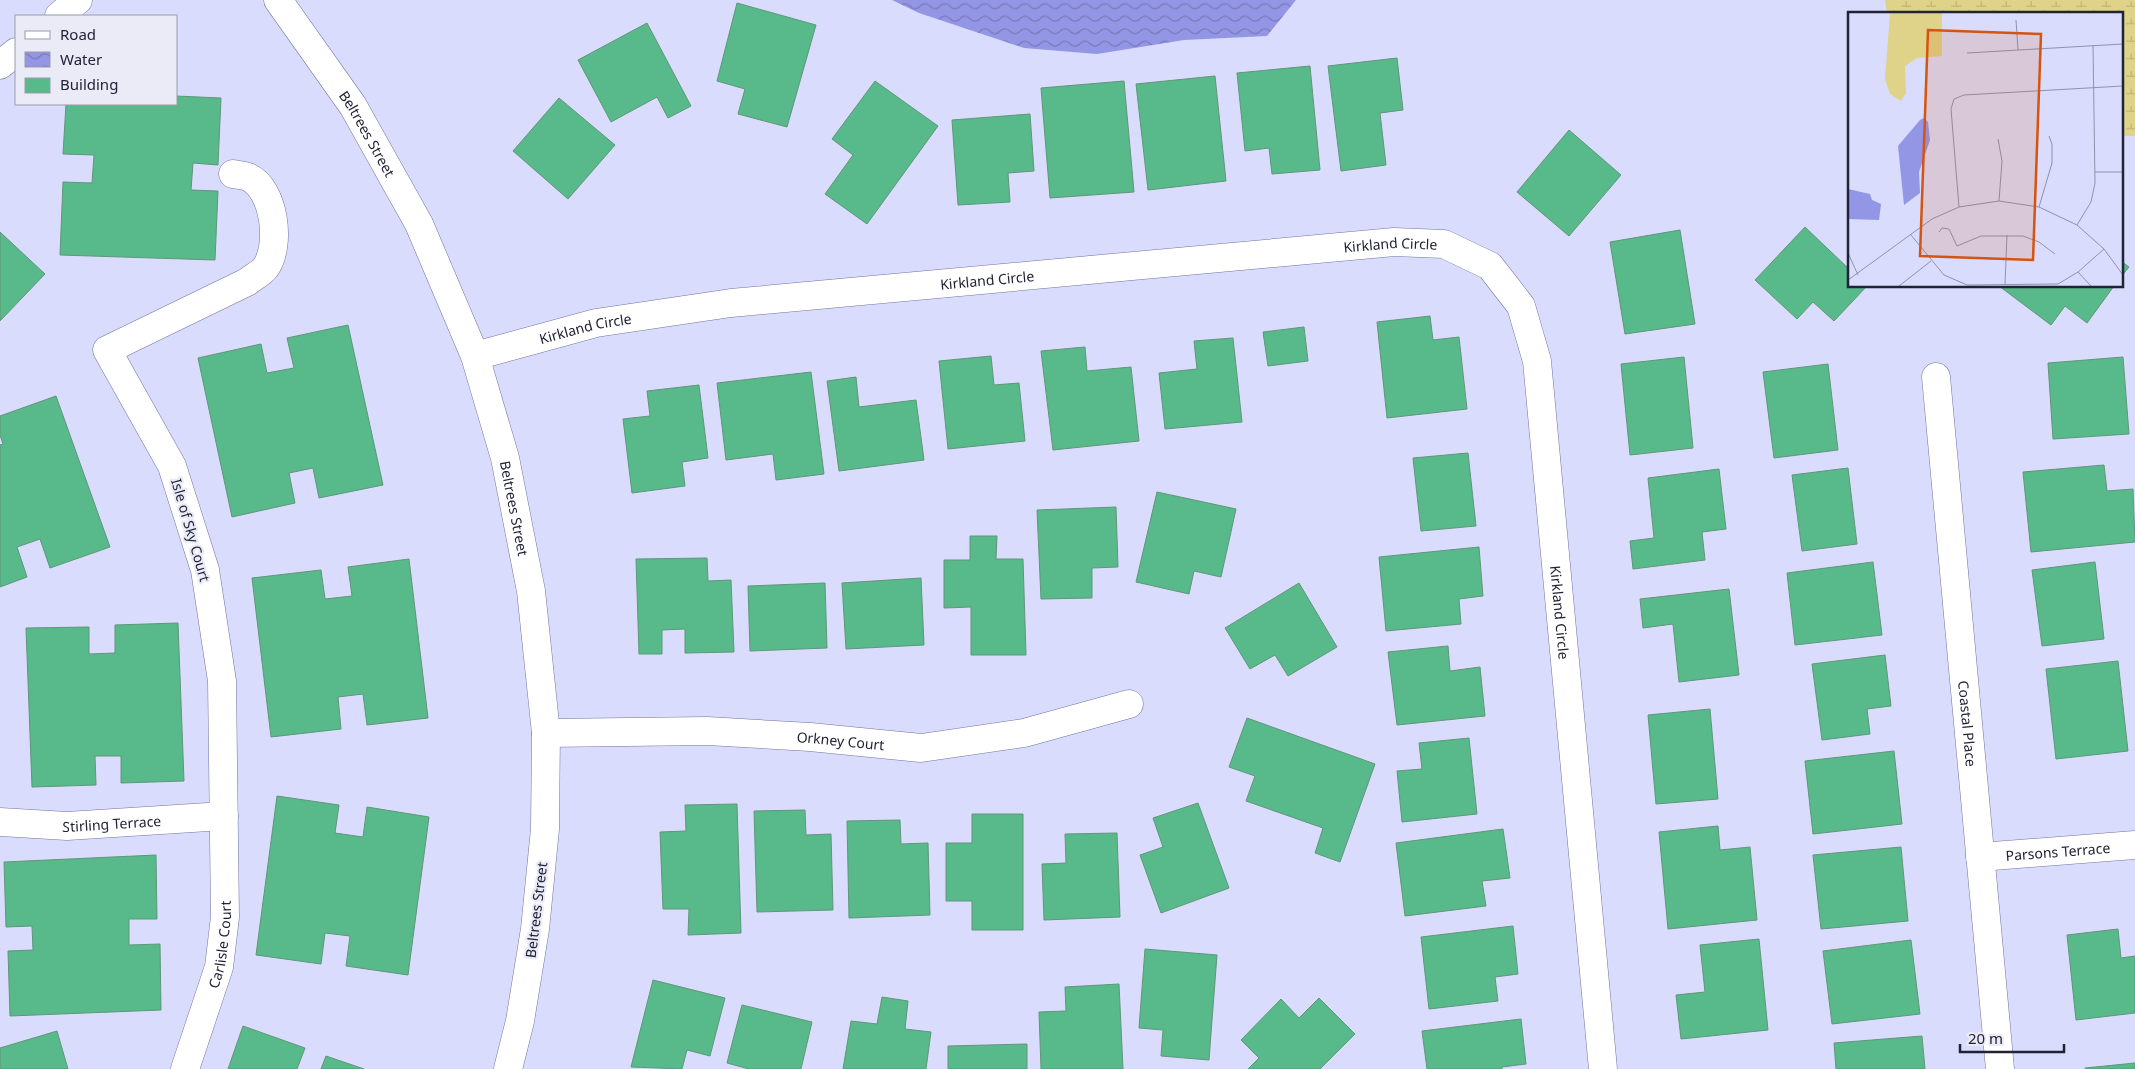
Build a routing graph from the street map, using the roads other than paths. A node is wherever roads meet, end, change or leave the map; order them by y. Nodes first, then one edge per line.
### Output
1 (78, 0) edge
2 (278, 0) edge
3 (60, 15) edge
4 (15, 53) edge
5 (0, 65) edge
6 (233, 174) dead end
7 (475, 356) junction
8 (1936, 377) dead end
9 (1129, 704) dead end
10 (546, 732) junction
11 (224, 816) junction
12 (0, 822) edge
13 (2135, 845) edge
14 (1980, 857) junction
15 (186, 1069) edge
16 (508, 1069) edge
17 (1603, 1069) edge
18 (2000, 1069) edge

1 - 3 street
2 - 7 street, Beltrees Street
4 - 5 street
6 - 11 street, Isle of Sky Court
7 - 10 street, Beltrees Street
7 - 17 street, Kirkland Circle
8 - 14 street, Coastal Place
9 - 10 street, Orkney Court
10 - 16 street, Beltrees Street
11 - 12 street, Stirling Terrace
11 - 15 street, Carlisle Court
13 - 14 street, Parsons Terrace
14 - 18 street, Coastal Place

